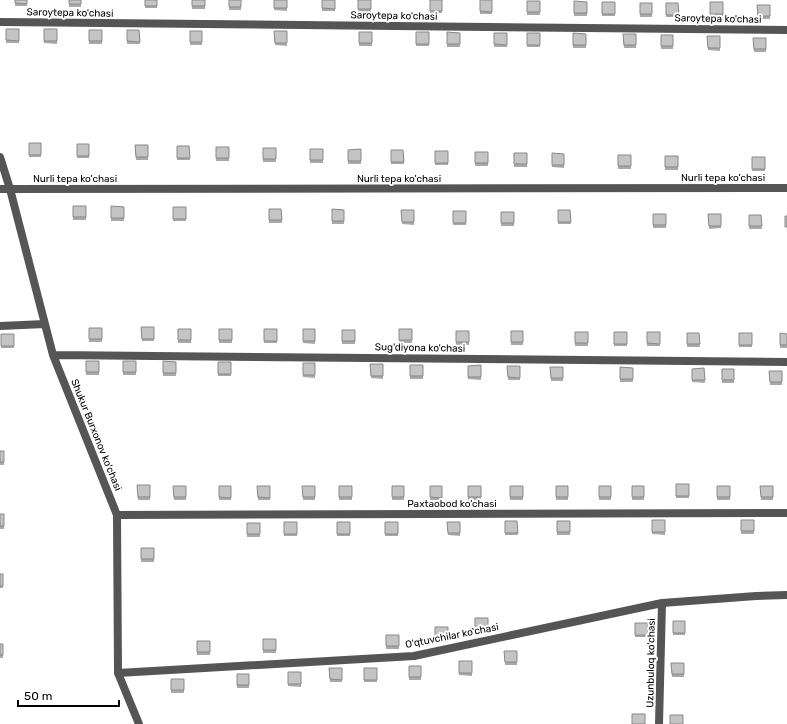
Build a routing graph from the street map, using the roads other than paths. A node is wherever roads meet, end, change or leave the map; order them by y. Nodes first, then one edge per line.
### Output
1 (0, 22) edge
2 (787, 30) edge
3 (0, 157) edge
4 (787, 188) edge
5 (10, 189) junction
6 (0, 190) edge
7 (45, 324) junction
8 (0, 326) edge
9 (53, 355) junction
10 (787, 362) edge
11 (787, 513) edge
12 (117, 514) junction
13 (787, 595) edge
14 (662, 603) junction
15 (118, 673) junction
16 (139, 724) edge
17 (659, 724) edge

1 - 2 street, Saroytepa ko'chasi
3 - 5 street, Shukur Burxonov ko'chasi
4 - 5 street, Nurli tepa ko'chasi
5 - 6 street, Nurli tepa ko'chasi
5 - 7 street, Shukur Burxonov ko'chasi
7 - 8 street
7 - 9 street, Shukur Burxonov ko'chasi
9 - 10 street, Sug'diyona ko'chasi
9 - 12 street, Shukur Burxonov ko'chasi
11 - 12 street, Paxtaobod ko'chasi
12 - 15 street, Shukur Burxonov ko'chasi
13 - 14 street, O'qtuvchilar ko'chasi
14 - 15 street, O'qtuvchilar ko'chasi
14 - 17 street, Uzunbuloq ko'chasi
15 - 16 street, Shukur Burxonov ko'chasi

